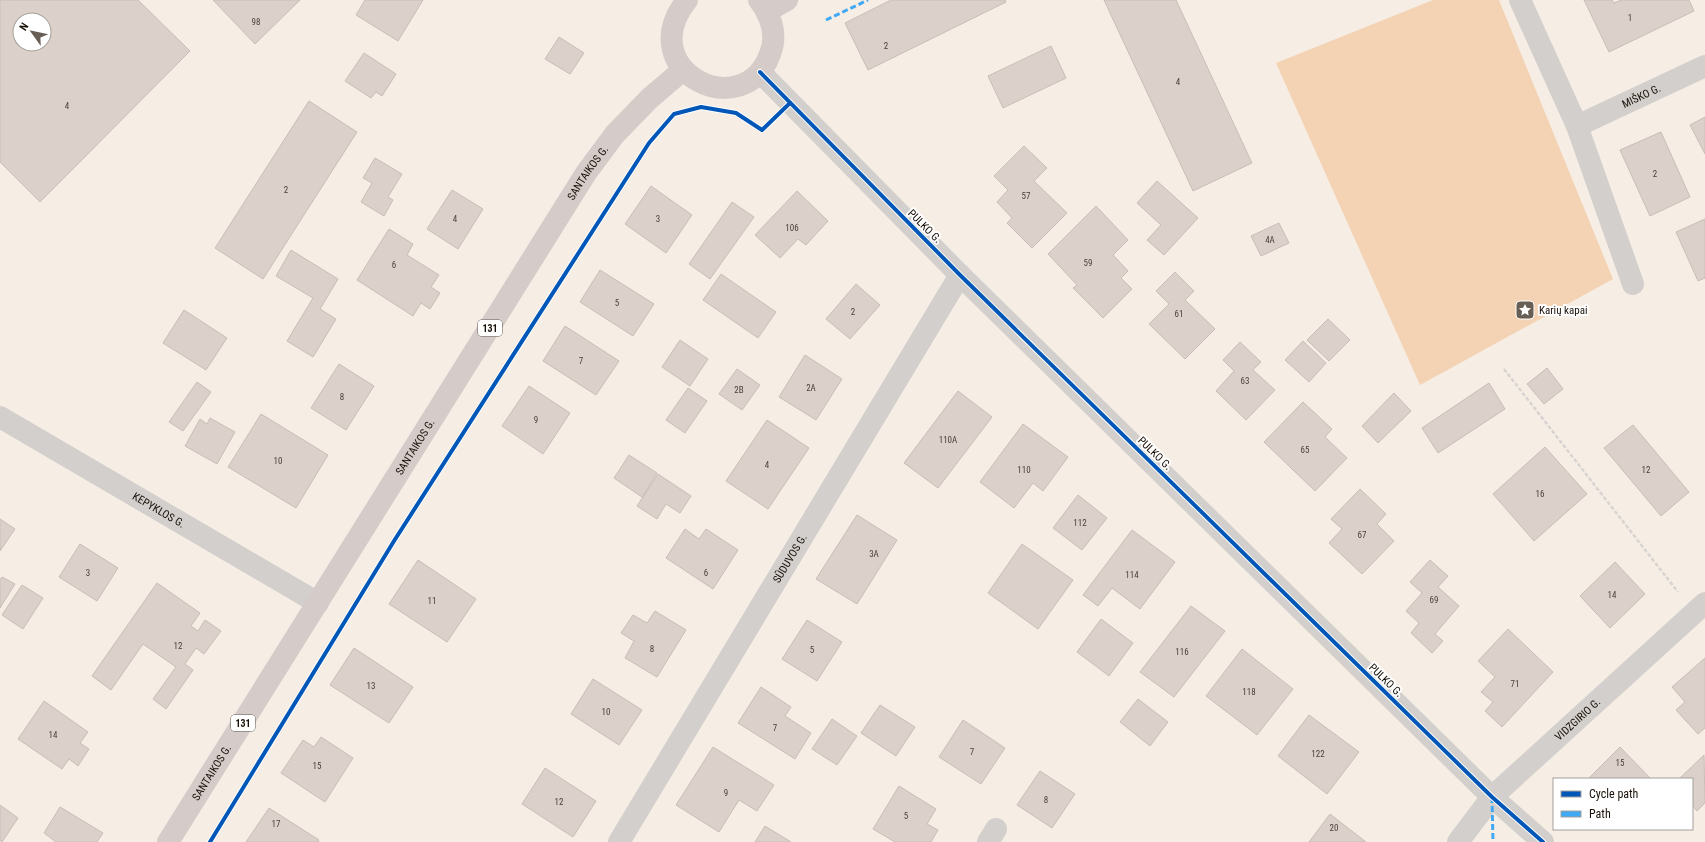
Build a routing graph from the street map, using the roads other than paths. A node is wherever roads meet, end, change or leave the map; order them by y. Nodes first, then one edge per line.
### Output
1 (687, 0) edge
2 (787, 0) edge
3 (1520, 0) edge
4 (763, 5) edge
5 (1705, 66) edge
6 (683, 70) junction
7 (760, 72) junction
8 (1577, 126) junction
9 (960, 275) junction
10 (1633, 284) dead end
11 (0, 417) edge
12 (318, 603) junction
13 (1700, 608) edge
14 (1492, 797) junction
15 (168, 842) edge
16 (619, 842) edge
17 (1458, 842) edge
18 (1543, 842) edge

1 - 6 main road
2 - 4 main road
3 - 8 street
4 - 7 main road
5 - 8 street, MIŠKO G.
6 - 7 main road
6 - 12 main road, SANTAIKOS G. / 131
7 - 9 street, PULKO G.
8 - 10 street
9 - 14 street, PULKO G.
9 - 16 street, SŪDUVOS G.
11 - 12 street, KEPYKLOS G.
12 - 15 main road, SANTAIKOS G. / 131
13 - 14 street, VIDZGIRIO G.
14 - 17 street, VIDZGIRIO G.
14 - 18 street, PULKO G.

